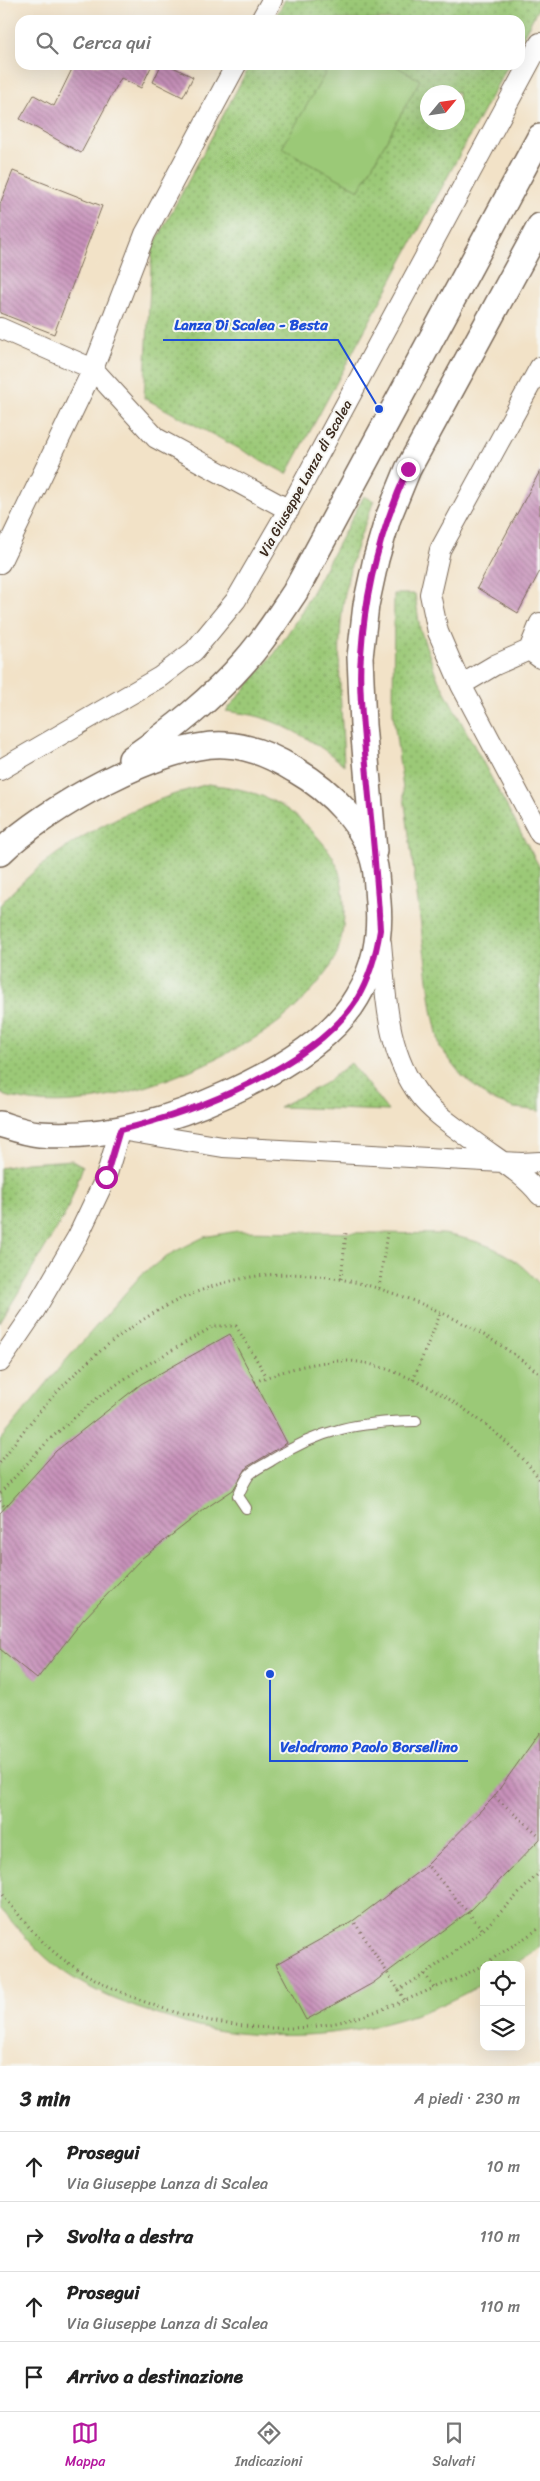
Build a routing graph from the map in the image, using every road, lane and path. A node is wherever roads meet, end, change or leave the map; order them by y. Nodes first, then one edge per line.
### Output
1 (272, 0) edge
2 (264, 15) edge
3 (540, 43) edge
4 (233, 70) edge
5 (540, 137) edge
6 (540, 226) edge
7 (0, 328) edge
8 (540, 367) edge
9 (93, 369) junction
10 (288, 510) junction
11 (0, 563) edge
12 (540, 623) edge
13 (535, 654) edge
14 (461, 686) junction
15 (0, 770) edge
16 (79, 795) junction
17 (540, 834) edge
18 (0, 853) edge
19 (375, 866) junction
20 (380, 930) junction
21 (0, 1124) edge
22 (120, 1130) junction
23 (36, 1134) junction
24 (0, 1143) edge
25 (504, 1162) junction
26 (540, 1162) edge
27 (540, 1195) edge
28 (346, 1233) dead end
29 (387, 1233) dead end
30 (341, 1279) junction
31 (379, 1288) junction
32 (441, 1312) junction
33 (0, 1362) edge
34 (540, 1374) edge
35 (267, 1376) junction
36 (412, 1380) junction
37 (255, 1382) dead end
38 (416, 1421) dead end
39 (0, 1463) edge
40 (540, 1480) edge
41 (0, 1493) edge
42 (0, 1501) edge
43 (5, 1507) dead end
44 (246, 1508) dead end
45 (495, 1797) dead end
46 (540, 1836) edge
47 (429, 1867) dead end
48 (540, 1872) edge
49 (0, 1891) edge
50 (354, 1923) dead end
51 (540, 1928) edge
52 (483, 1930) junction
53 (425, 1974) junction
54 (434, 1988) junction
55 (398, 1990) junction
56 (405, 2000) junction

1 - 2 street
3 - 10 street, Via Giuseppe Lanza di Scalea
4 - 9 street
5 - 16 street
6 - 19 street
7 - 9 street
8 - 14 street
9 - 10 street
9 - 11 street
10 - 15 street, Via Giuseppe Lanza di Scalea
12 - 13 street
13 - 14 street
14 - 17 street
16 - 18 street
16 - 19 street
19 - 20 street
20 - 22 street
20 - 25 street
21 - 23 street
22 - 23 street
22 - 25 street
22 - 33 street
23 - 24 street
25 - 26 street
25 - 27 street
28 - 30 path
29 - 31 path
30 - 31 path
30 - 39 path
31 - 32 path
32 - 34 path
32 - 36 path
35 - 36 path
35 - 37 path
35 - 41 path
36 - 40 path
38 - 44 lane
42 - 43 path
45 - 46 path
47 - 52 path
48 - 52 path
49 - 56 path
50 - 55 path
51 - 54 path
52 - 53 path
53 - 54 path
53 - 55 path
54 - 56 path
55 - 56 path

